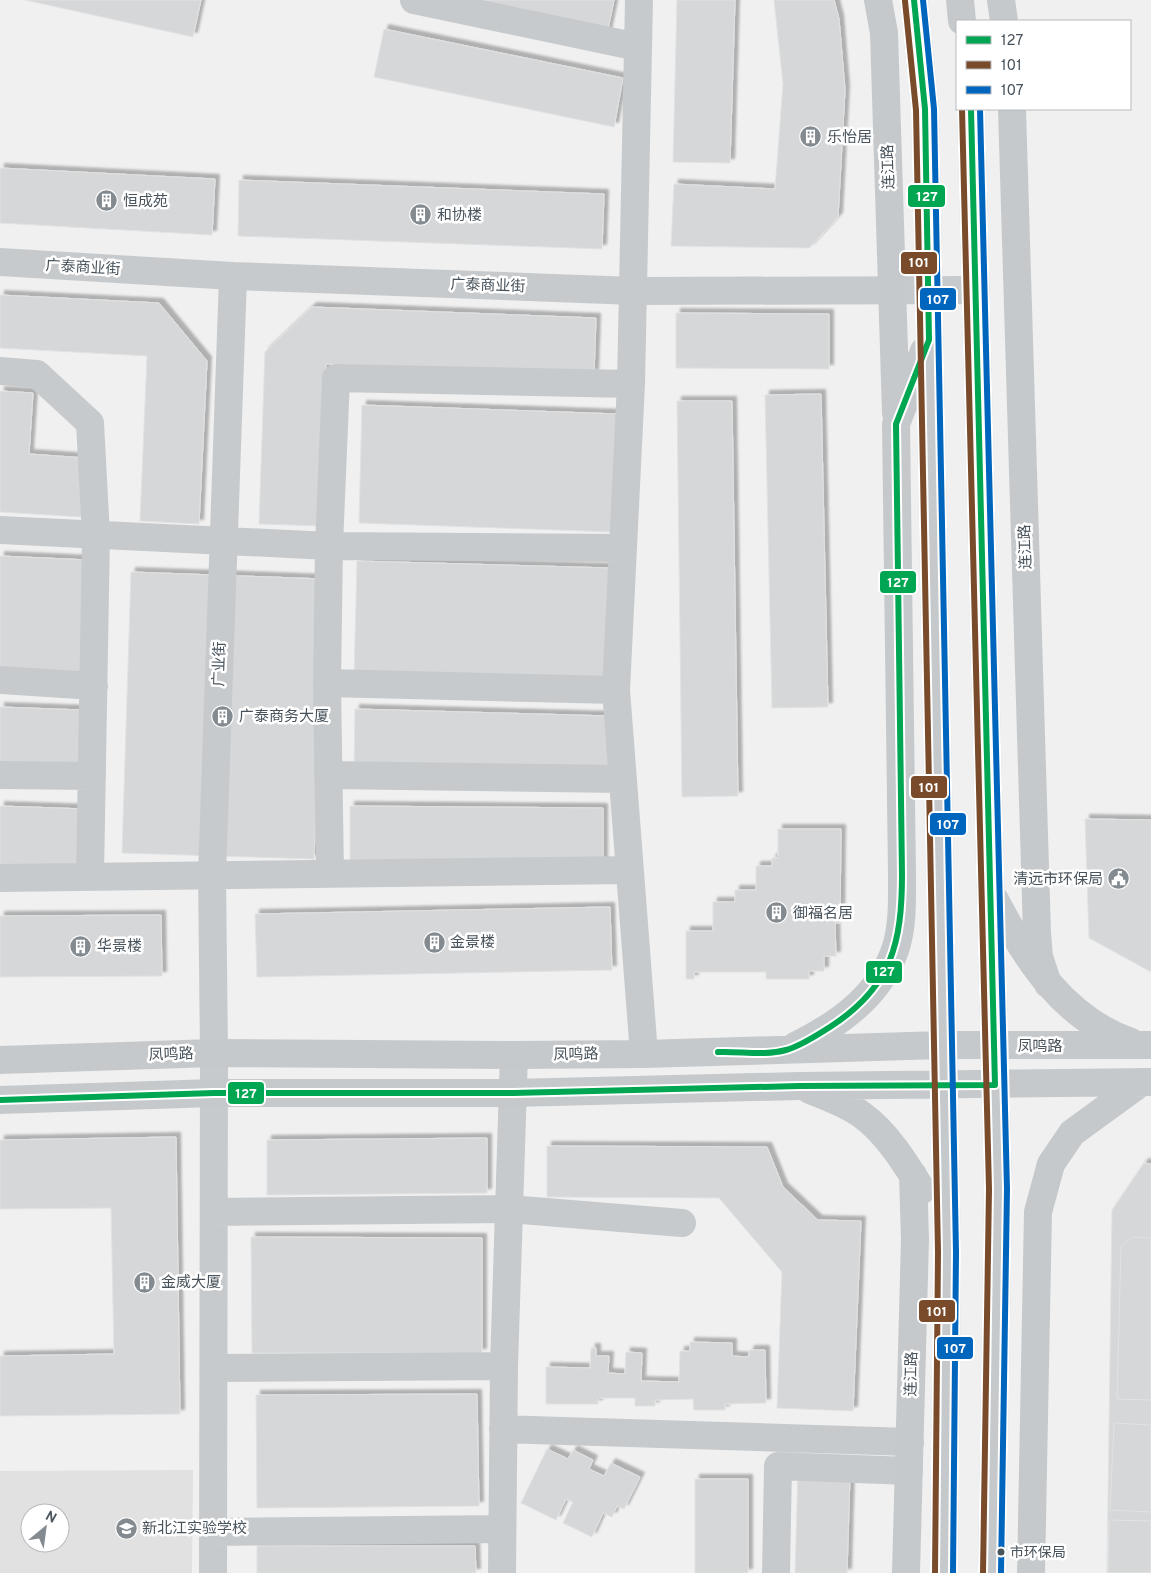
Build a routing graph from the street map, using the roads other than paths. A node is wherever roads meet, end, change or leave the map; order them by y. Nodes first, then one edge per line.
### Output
1 (414, 0) edge
2 (639, 0) edge
3 (878, 0) edge
4 (914, 0) edge
5 (960, 0) edge
6 (1001, 0) edge
7 (962, 20) edge
8 (1004, 20) edge
9 (638, 47) junction
10 (971, 110) edge
11 (1012, 110) edge
12 (0, 262) edge
13 (233, 276) junction
14 (892, 289) junction
15 (976, 290) junction
16 (634, 291) junction
17 (928, 291) junction
18 (929, 340) junction
19 (0, 372) edge
20 (631, 384) junction
21 (896, 424) junction
22 (0, 530) edge
23 (96, 535) junction
24 (222, 541) junction
25 (329, 546) junction
26 (623, 548) junction
27 (0, 680) edge
28 (327, 683) junction
29 (94, 686) junction
30 (616, 690) junction
31 (0, 775) edge
32 (328, 775) junction
33 (92, 776) junction
34 (623, 779) junction
35 (630, 870) junction
36 (330, 873) junction
37 (212, 874) junction
38 (90, 876) junction
39 (0, 878) edge
40 (991, 893) junction
41 (1048, 984) junction
42 (942, 1045) junction
43 (1146, 1045) edge
44 (995, 1046) junction
45 (787, 1050) junction
46 (214, 1053) junction
47 (644, 1054) junction
48 (514, 1055) junction
49 (0, 1060) edge
50 (1147, 1082) edge
51 (944, 1085) junction
52 (995, 1085) junction
53 (799, 1086) junction
54 (214, 1093) junction
55 (513, 1093) junction
56 (0, 1100) edge
57 (913, 1175) junction
58 (509, 1209) junction
59 (214, 1212) junction
60 (682, 1223) dead end
61 (948, 1252) junction
62 (504, 1366) junction
63 (214, 1368) junction
64 (503, 1429) junction
65 (910, 1442) junction
66 (909, 1471) junction
67 (502, 1529) junction
68 (213, 1532) junction
69 (213, 1573) edge
70 (502, 1573) edge
71 (776, 1573) edge
72 (906, 1573) edge
73 (944, 1573) edge
74 (992, 1573) edge
75 (1031, 1573) edge

1 - 9 street
2 - 9 street
3 - 14 main road, 连江路
4 - 17 main road
5 - 7 main road
6 - 8 main road
9 - 16 street
10 - 15 main road
11 - 41 main road, 连江路
12 - 13 street, 广泰商业街
13 - 16 street, 广泰商业街
13 - 24 street, 广业街
14 - 16 street, 广泰商业街
14 - 17 street, 广泰商业街
14 - 21 main road, 连江路
15 - 17 street, 广泰商业街
15 - 40 main road
16 - 20 street
17 - 18 main road
18 - 21 main road
18 - 42 main road
19 - 23 street
20 - 25 street
20 - 26 street
21 - 45 main road, 连江路
22 - 23 street
23 - 24 street
23 - 29 street
24 - 25 street
24 - 37 street, 广业街
25 - 26 street
25 - 28 street
26 - 30 street
27 - 29 street
28 - 30 street
28 - 32 street
29 - 33 street
30 - 34 street
31 - 33 street
32 - 34 street
32 - 36 street
33 - 38 street
34 - 35 street
35 - 36 street
35 - 47 street
36 - 37 street
37 - 38 street
37 - 46 street, 广业街
38 - 39 street
40 - 41 main road
40 - 44 main road
41 - 43 main road
42 - 44 main road, 凤鸣路
42 - 45 main road, 凤鸣路
42 - 51 main road
43 - 44 main road, 凤鸣路
44 - 52 main road
45 - 47 main road, 凤鸣路
46 - 48 main road, 凤鸣路
46 - 49 main road, 凤鸣路
46 - 54 street, 广业街
47 - 48 main road, 凤鸣路
48 - 55 street
50 - 52 main road
50 - 75 main road
51 - 52 main road
51 - 53 main road
51 - 61 main road
52 - 74 main road
53 - 55 main road
53 - 57 main road
54 - 55 main road
54 - 56 main road
54 - 59 street, 广业街
55 - 58 street
57 - 61 main road
57 - 65 main road, 连江路
58 - 59 street
58 - 60 street
58 - 62 street
59 - 63 street, 广业街
61 - 73 main road
62 - 63 street
62 - 64 street
63 - 68 street, 广业街
64 - 65 street
64 - 67 street
65 - 66 main road, 连江路
66 - 71 street
66 - 72 main road, 连江路
67 - 68 street
67 - 70 street
68 - 69 street, 广业街

